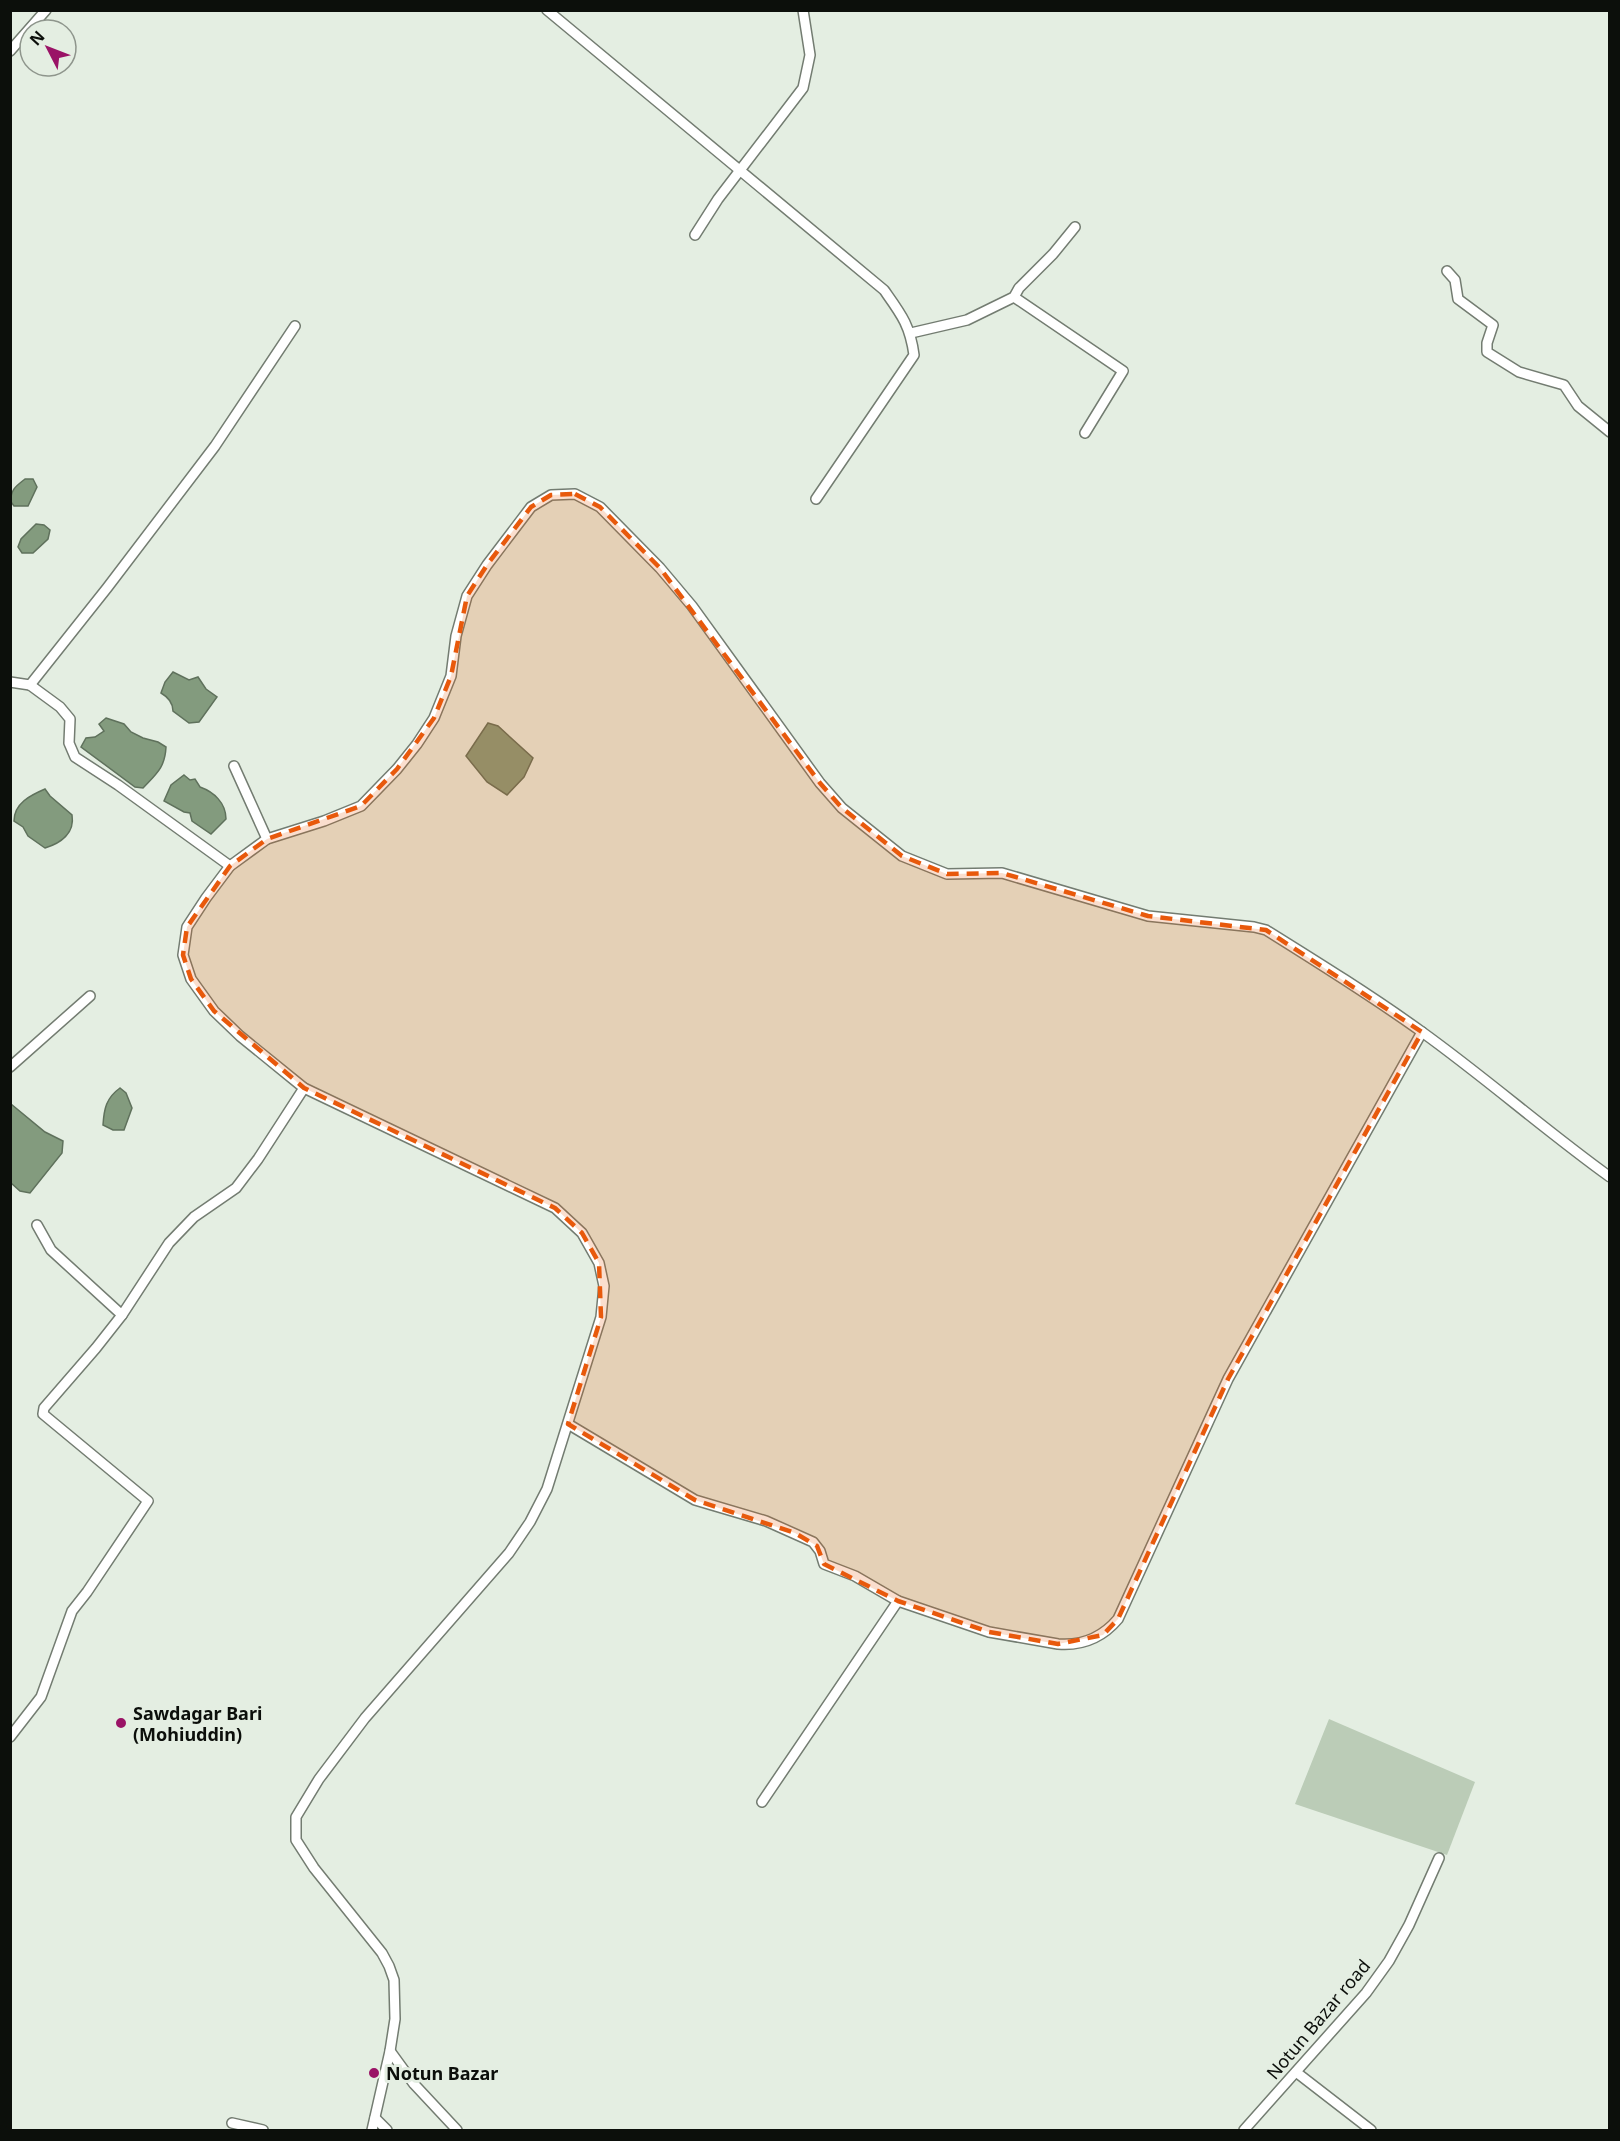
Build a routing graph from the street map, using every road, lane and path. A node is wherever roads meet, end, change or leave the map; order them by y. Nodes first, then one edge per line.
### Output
1 (46, 10) edge
2 (547, 10) edge
3 (803, 10) edge
4 (10, 51) edge
5 (740, 170) junction
6 (1075, 227) dead end
7 (695, 235) dead end
8 (1447, 271) dead end
9 (1014, 297) junction
10 (295, 326) dead end
11 (911, 333) junction
12 (1610, 432) edge
13 (1085, 433) dead end
14 (816, 499) dead end
15 (10, 682) edge
16 (30, 685) junction
17 (234, 766) dead end
18 (267, 838) junction
19 (230, 866) junction
20 (90, 996) dead end
21 (1422, 1032) junction
22 (10, 1067) edge
23 (304, 1088) junction
24 (1610, 1177) edge
25 (37, 1225) dead end
26 (122, 1315) junction
27 (568, 1424) junction
28 (898, 1601) junction
29 (10, 1737) edge
30 (762, 1802) dead end
31 (1439, 1858) dead end
32 (390, 2051) junction
33 (1296, 2072) junction
34 (375, 2118) junction
35 (232, 2123) dead end
36 (451, 2129) edge
37 (262, 2130) edge
38 (372, 2130) edge
39 (387, 2130) edge
40 (1245, 2130) edge
41 (1371, 2130) edge

1 - 4 street
2 - 5 street
3 - 5 street
5 - 7 street
5 - 11 street
6 - 9 street
8 - 12 street
9 - 11 street
9 - 13 street
10 - 16 street
11 - 14 street
15 - 16 street
16 - 19 street
17 - 18 street
18 - 19 street
18 - 21 street
19 - 23 street
20 - 22 street
21 - 24 street
21 - 28 street
23 - 26 street
23 - 27 street
25 - 26 street
26 - 29 street
27 - 28 street
27 - 32 street
28 - 30 street
31 - 33 street, Notun Bazar road
32 - 34 street
32 - 36 street
33 - 40 street, Notun Bazar road
33 - 41 street
34 - 38 street
34 - 39 street
35 - 37 street

